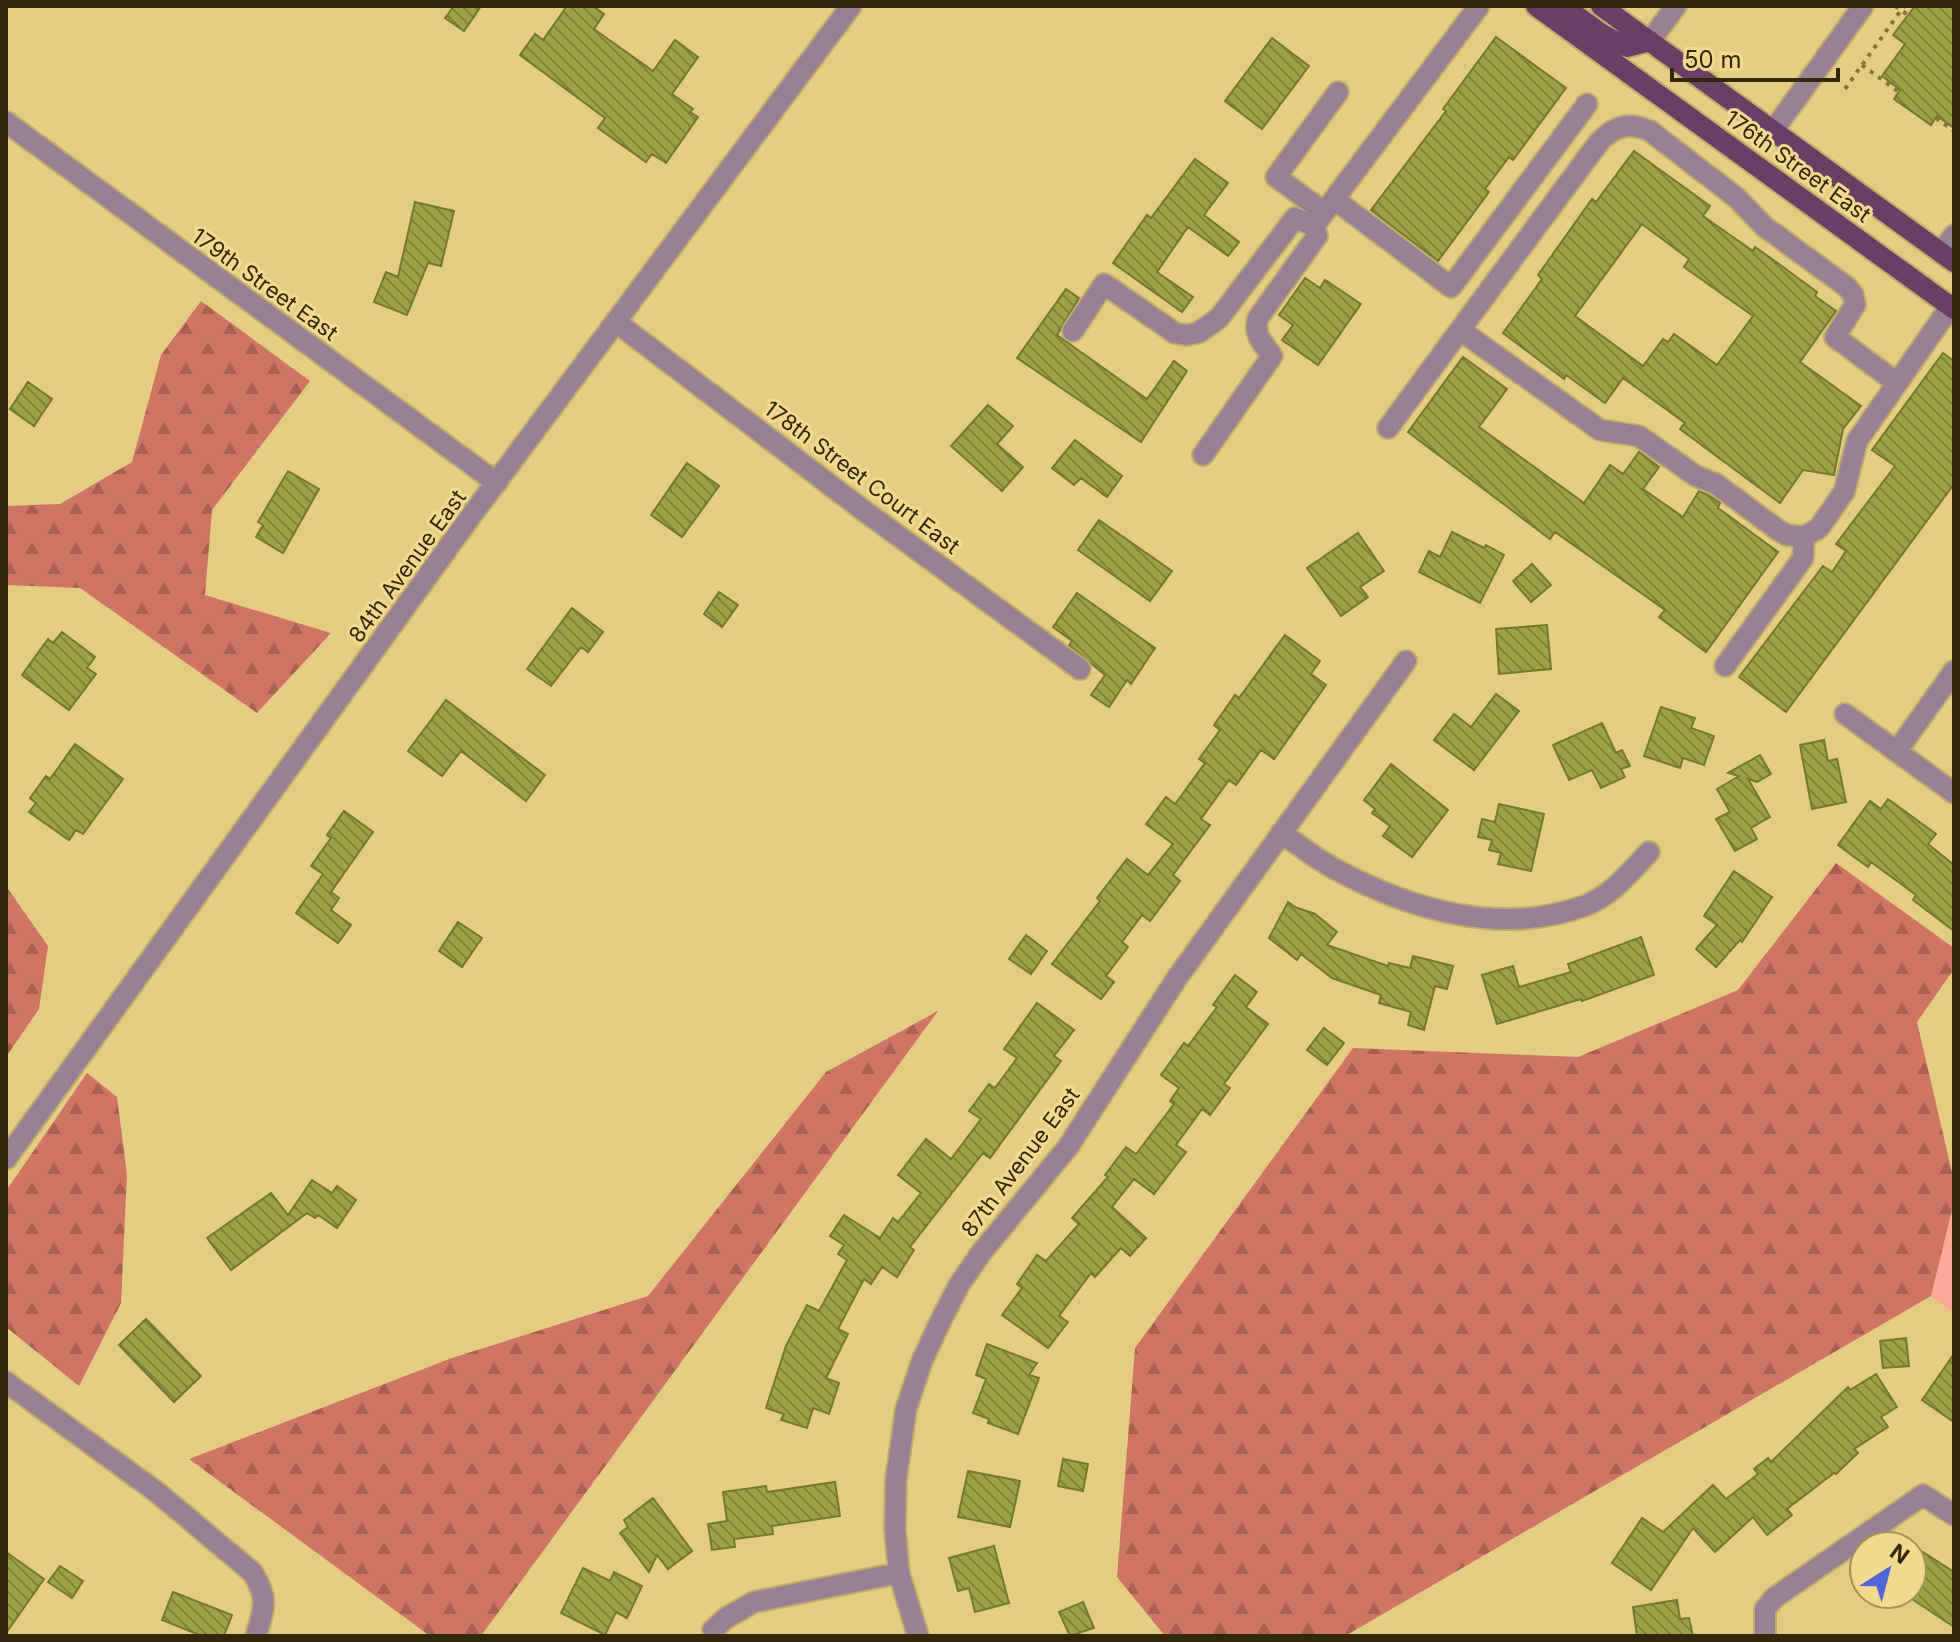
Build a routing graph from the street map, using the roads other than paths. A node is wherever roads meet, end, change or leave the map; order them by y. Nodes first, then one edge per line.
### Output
1 (851, 6) edge
2 (1479, 6) edge
3 (1536, 6) edge
4 (1563, 6) edge
5 (1601, 6) edge
6 (1676, 6) edge
7 (1863, 6) edge
8 (1650, 41) junction
9 (1338, 92) dead end
10 (1587, 104) dead end
11 (6, 122) edge
12 (1773, 131) junction
13 (1324, 213) junction
14 (1954, 235) edge
15 (1948, 258) edge
16 (1952, 308) edge
17 (616, 322) junction
18 (1460, 330) junction
19 (1073, 331) dead end
20 (1897, 383) junction
21 (1388, 428) dead end
22 (1203, 455) dead end
23 (497, 483) junction
24 (1804, 537) junction
25 (1406, 661) dead end
26 (1725, 666) dead end
27 (1080, 669) dead end
28 (1954, 671) edge
29 (1845, 714) dead end
30 (1897, 751) junction
31 (1954, 793) edge
32 (1281, 833) junction
33 (1649, 852) dead end
34 (6, 1159) edge
35 (6, 1382) edge
36 (1954, 1515) edge
37 (899, 1573) junction
38 (713, 1630) dead end
39 (256, 1636) edge
40 (918, 1636) edge
41 (1765, 1636) edge

1 - 17 street, 84th Avenue East
2 - 13 street
3 - 16 main road, 176th Street East
4 - 8 main road
5 - 8 main road, 176th Street East
6 - 8 street
7 - 12 street
8 - 12 main road, 176th Street East
9 - 13 street
10 - 13 street
11 - 23 street, 179th Street East
12 - 15 main road, 176th Street East
13 - 19 street
13 - 22 street
14 - 15 street
16 - 20 street
17 - 23 street, 84th Avenue East
17 - 27 street, 178th Street Court East
18 - 20 street
18 - 21 street
18 - 24 street
20 - 24 street
23 - 34 street, 84th Avenue East
24 - 26 street
25 - 32 street, 87th Avenue East
28 - 30 street
29 - 30 street
30 - 31 street
32 - 33 street
32 - 37 street, 87th Avenue East
35 - 39 street
36 - 41 street
37 - 38 street
37 - 40 street, 87th Avenue East

